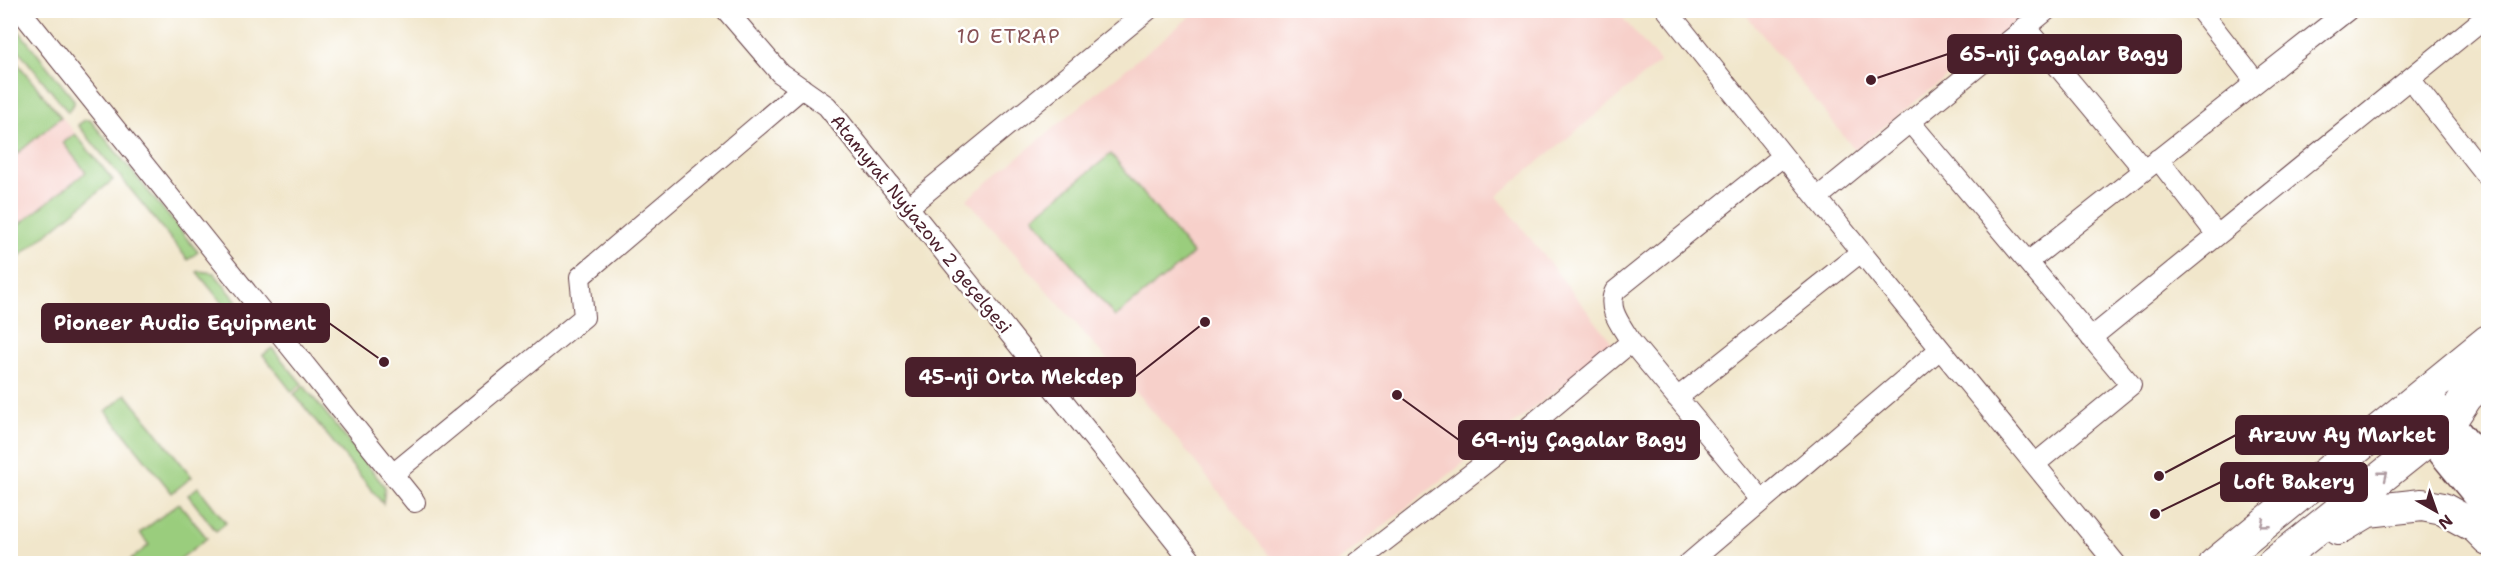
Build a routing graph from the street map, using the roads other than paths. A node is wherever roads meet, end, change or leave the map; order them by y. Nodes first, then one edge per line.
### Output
1 (20, 10) edge
2 (726, 10) edge
3 (1148, 10) edge
4 (1667, 10) edge
5 (2047, 10) edge
6 (2200, 10) edge
7 (2348, 10) edge
8 (2488, 15) edge
9 (2025, 27) junction
10 (2410, 79) junction
11 (2256, 82) junction
12 (802, 88) junction
13 (1910, 122) junction
14 (1783, 156) junction
15 (2151, 165) junction
16 (2488, 178) edge
17 (1817, 198) junction
18 (907, 208) junction
19 (2217, 236) junction
20 (1861, 252) junction
21 (2029, 261) junction
22 (2091, 338) junction
23 (2488, 341) edge
24 (1631, 342) junction
25 (1941, 349) junction
26 (2488, 378) edge
27 (1677, 398) junction
28 (2416, 400) junction
29 (2440, 430) junction
30 (2035, 464) junction
31 (2488, 470) edge
32 (393, 474) junction
33 (1762, 500) junction
34 (415, 502) dead end
35 (2488, 508) edge
36 (2488, 539) edge
37 (1194, 564) edge
38 (1355, 564) edge
39 (1688, 564) edge
40 (2116, 564) edge
41 (2215, 564) edge
42 (2273, 564) edge
43 (2288, 564) edge

1 - 32 street
2 - 12 street, Atamyrat Nyýazow 2 geçelgesi
3 - 18 street
4 - 14 street
5 - 9 street
6 - 11 street
7 - 11 street
8 - 10 street
9 - 13 street
9 - 15 street
10 - 16 street
10 - 19 street
11 - 15 street
12 - 18 street, Atamyrat Nyýazow 2 geçelgesi
12 - 32 street
13 - 17 street
13 - 21 street
14 - 17 street
14 - 24 street
15 - 19 street
15 - 21 street
17 - 20 street
18 - 37 street, Atamyrat Nyýazow 2 geçelgesi
19 - 22 street
20 - 25 street
20 - 27 street
21 - 22 street
22 - 30 street
23 - 28 main road
24 - 27 street
24 - 38 street
25 - 30 street
25 - 33 street
26 - 29 main road
27 - 33 street
28 - 29 main road
28 -> 41 main road
29 - 31 main road
29 - 35 main road
42 -> 29 main road
30 - 40 street
32 - 34 street
33 - 39 street
36 - 43 main road

